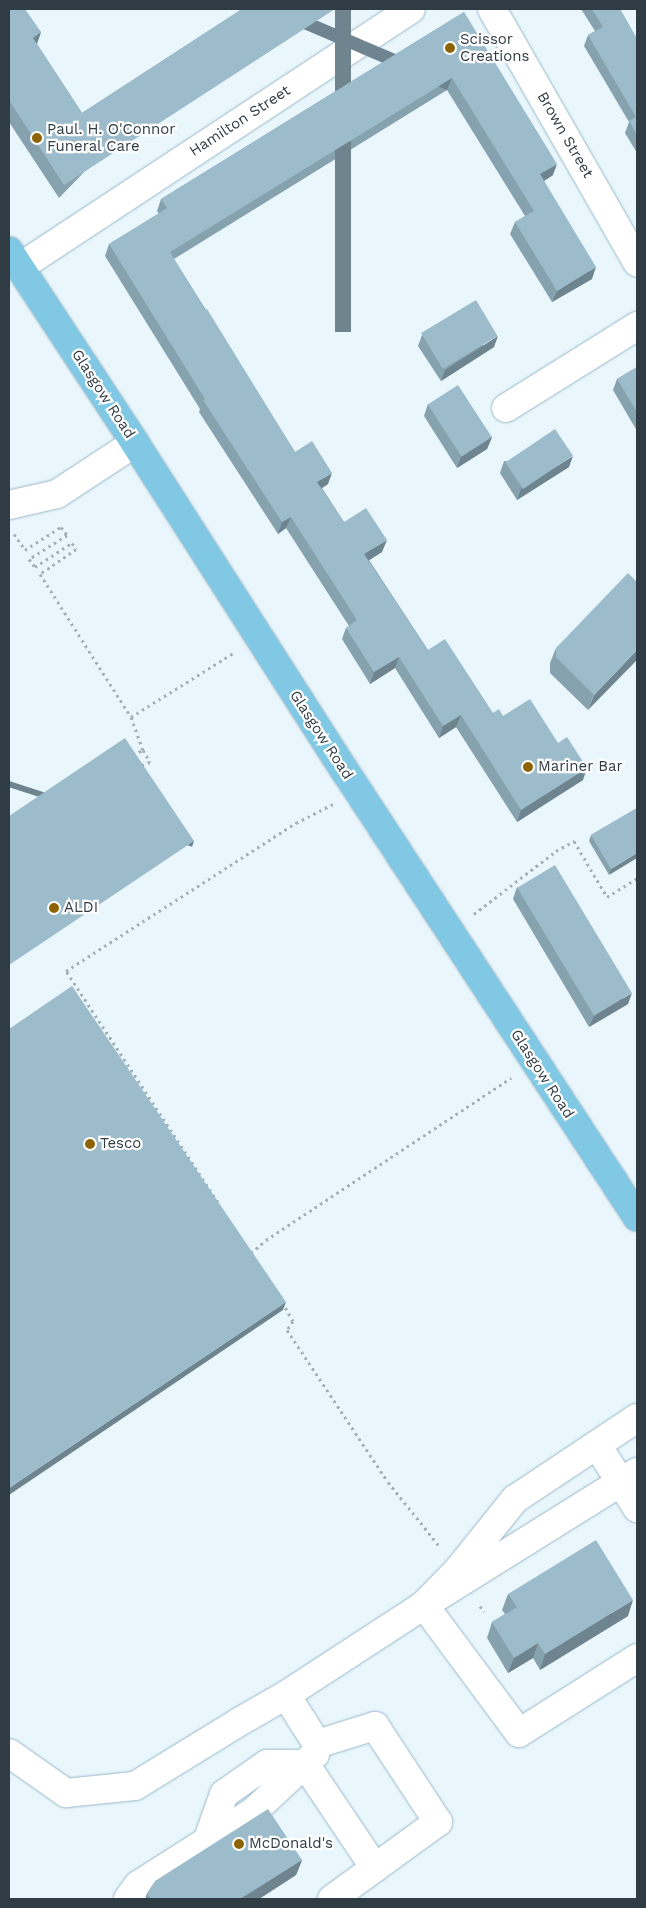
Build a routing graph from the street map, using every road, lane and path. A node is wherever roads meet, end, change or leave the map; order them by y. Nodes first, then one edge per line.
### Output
1 (411, 9) edge
2 (492, 9) edge
3 (14, 259) edge
4 (637, 262) edge
5 (637, 326) edge
6 (506, 408) dead end
7 (135, 443) junction
8 (9, 505) edge
9 (9, 526) edge
10 (258, 637) junction
11 (131, 717) junction
12 (143, 750) junction
13 (131, 756) edge
14 (138, 766) edge
15 (358, 791) junction
16 (637, 878) edge
17 (450, 932) junction
18 (499, 1086) dead end
19 (219, 1203) edge
20 (637, 1217) edge
21 (246, 1244) edge
22 (244, 1252) edge
23 (251, 1253) junction
24 (257, 1261) edge
25 (278, 1295) edge
26 (637, 1418) edge
27 (597, 1445) junction
28 (629, 1477) edge
29 (637, 1508) edge
30 (461, 1576) junction
31 (424, 1605) junction
32 (484, 1612) dead end
33 (637, 1658) edge
34 (286, 1696) junction
35 (9, 1753) edge
36 (311, 1754) junction
37 (375, 1868) junction
38 (128, 1899) edge
39 (332, 1899) edge

1 - 3 street, Hamilton Street
2 - 4 street, Brown Street
3 - 7 main road, Glasgow Road
5 - 6 street
7 - 8 street
7 - 10 main road, Glasgow Road
9 - 11 path
10 - 11 path
10 - 15 main road, Glasgow Road
11 - 12 path
12 - 13 path
12 - 14 path
15 - 17 main road, Glasgow Road
15 - 19 path
16 - 17 path
17 - 20 main road, Glasgow Road
18 - 23 path
21 - 23 path
22 - 23 path
23 - 24 path
25 - 30 path
26 - 27 street
27 - 28 street
27 - 30 street
28 - 29 street
28 - 30 street
30 - 31 street
30 - 32 path
31 - 33 street
31 - 34 street
34 - 35 street
34 - 36 street
36 - 37 street
36 - 37 street
36 - 38 street
37 - 39 street

